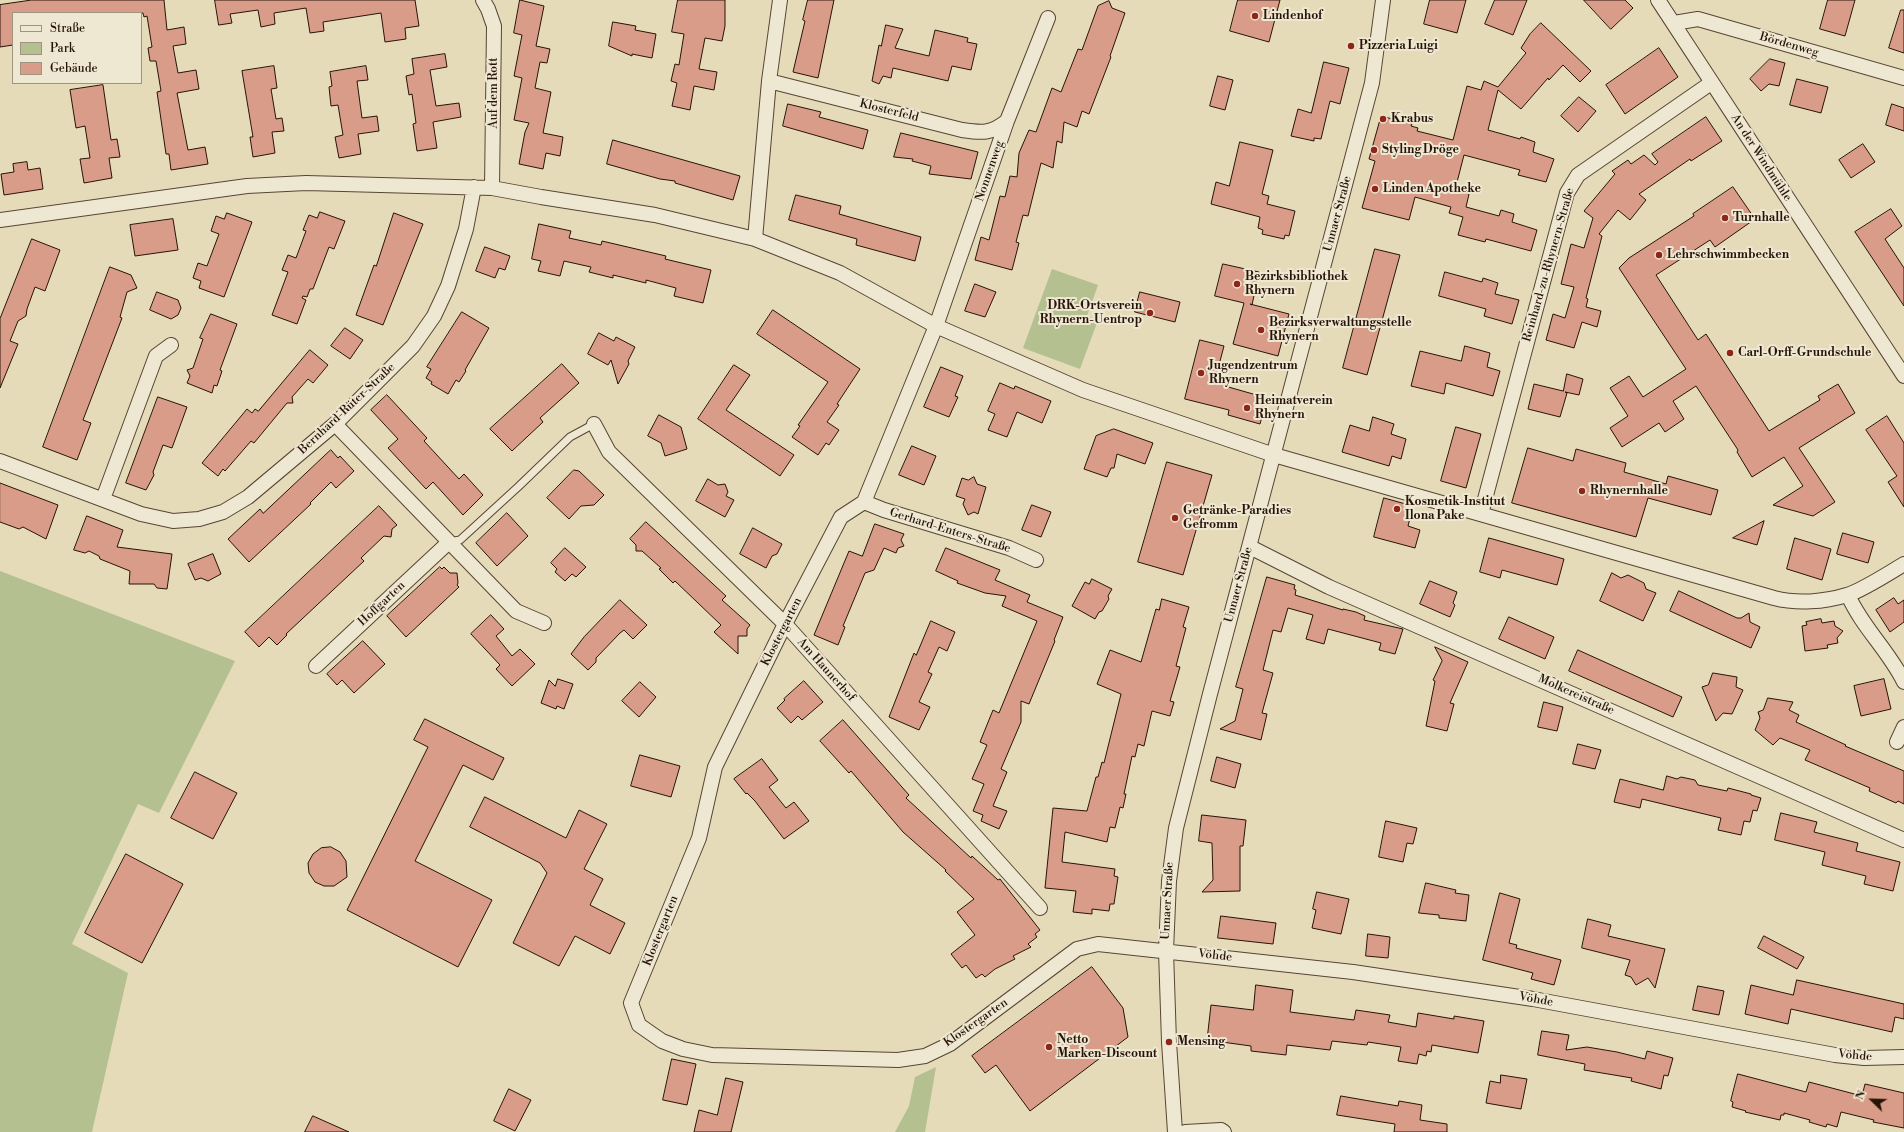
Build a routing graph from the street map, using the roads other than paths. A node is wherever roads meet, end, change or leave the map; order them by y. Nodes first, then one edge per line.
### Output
1 (482, 0) edge
2 (780, 0) edge
3 (1383, 0) edge
4 (1658, 0) edge
5 (1048, 18) dead end
6 (1674, 23) junction
7 (1904, 78) edge
8 (769, 81) junction
9 (1711, 83) junction
10 (1007, 121) junction
11 (474, 187) junction
12 (492, 188) junction
13 (0, 220) edge
14 (755, 239) junction
15 (936, 326) junction
16 (170, 345) dead end
17 (1904, 376) edge
18 (335, 424) junction
19 (594, 424) joint
20 (1274, 455) junction
21 (0, 461) edge
22 (518, 487) joint
23 (102, 499) junction
24 (864, 502) junction
25 (1481, 514) junction
26 (449, 542) junction
27 (1250, 547) junction
28 (1036, 560) dead end
29 (1904, 564) edge
30 (1848, 595) junction
31 (544, 623) dead end
32 (785, 624) junction
33 (316, 666) dead end
34 (1904, 682) edge
35 (1904, 727) edge
36 (1897, 742) dead end
37 (1904, 840) edge
38 (1040, 908) dead end
39 (1166, 951) junction
40 (1904, 1057) edge
41 (1175, 1132) edge
42 (1185, 1132) edge
43 (1224, 1132) edge

1 - 12 street, Auf dem Rott
2 - 8 street
3 - 20 street, Unnaer Straße
4 - 6 street, An der Windmühle
5 - 10 street, Nonnenweg
6 - 7 street, Bördenweg
6 - 9 street, An der Windmühle
8 - 10 street, Klosterfeld
8 - 14 street
9 - 17 street, An der Windmühle
9 - 25 street, Reinhard-zu-Rhynern-Straße
10 - 15 street, Nonnenweg
11 - 12 street
11 - 13 street
11 - 18 street, Bernhard-Rüter-Straße
12 - 14 street
14 - 15 street
15 - 20 street
15 - 24 street
16 - 23 street
18 - 23 street, Bernhard-Rüter-Straße
18 - 26 street
19 - 22 lane, Am Haunerhof
19 - 32 street, Am Haunerhof
20 - 25 street
20 - 27 street, Unnaer Straße
21 - 23 street, Bernhard-Rüter-Straße
22 - 26 lane, Hoffgarten
24 - 28 street, Gerhard-Enters-Straße
24 - 32 street, Klostergarten
25 - 30 street
26 - 31 street
26 - 33 street, Hoffgarten
27 - 37 street, Molkereistraße
27 - 39 street, Unnaer Straße
29 - 30 street
30 - 34 street
32 - 38 street, Am Haunerhof
32 - 39 street, Klostergarten
35 - 36 street
39 - 40 street, Vöhde
39 - 41 street, Unnaer Straße
42 - 43 street

